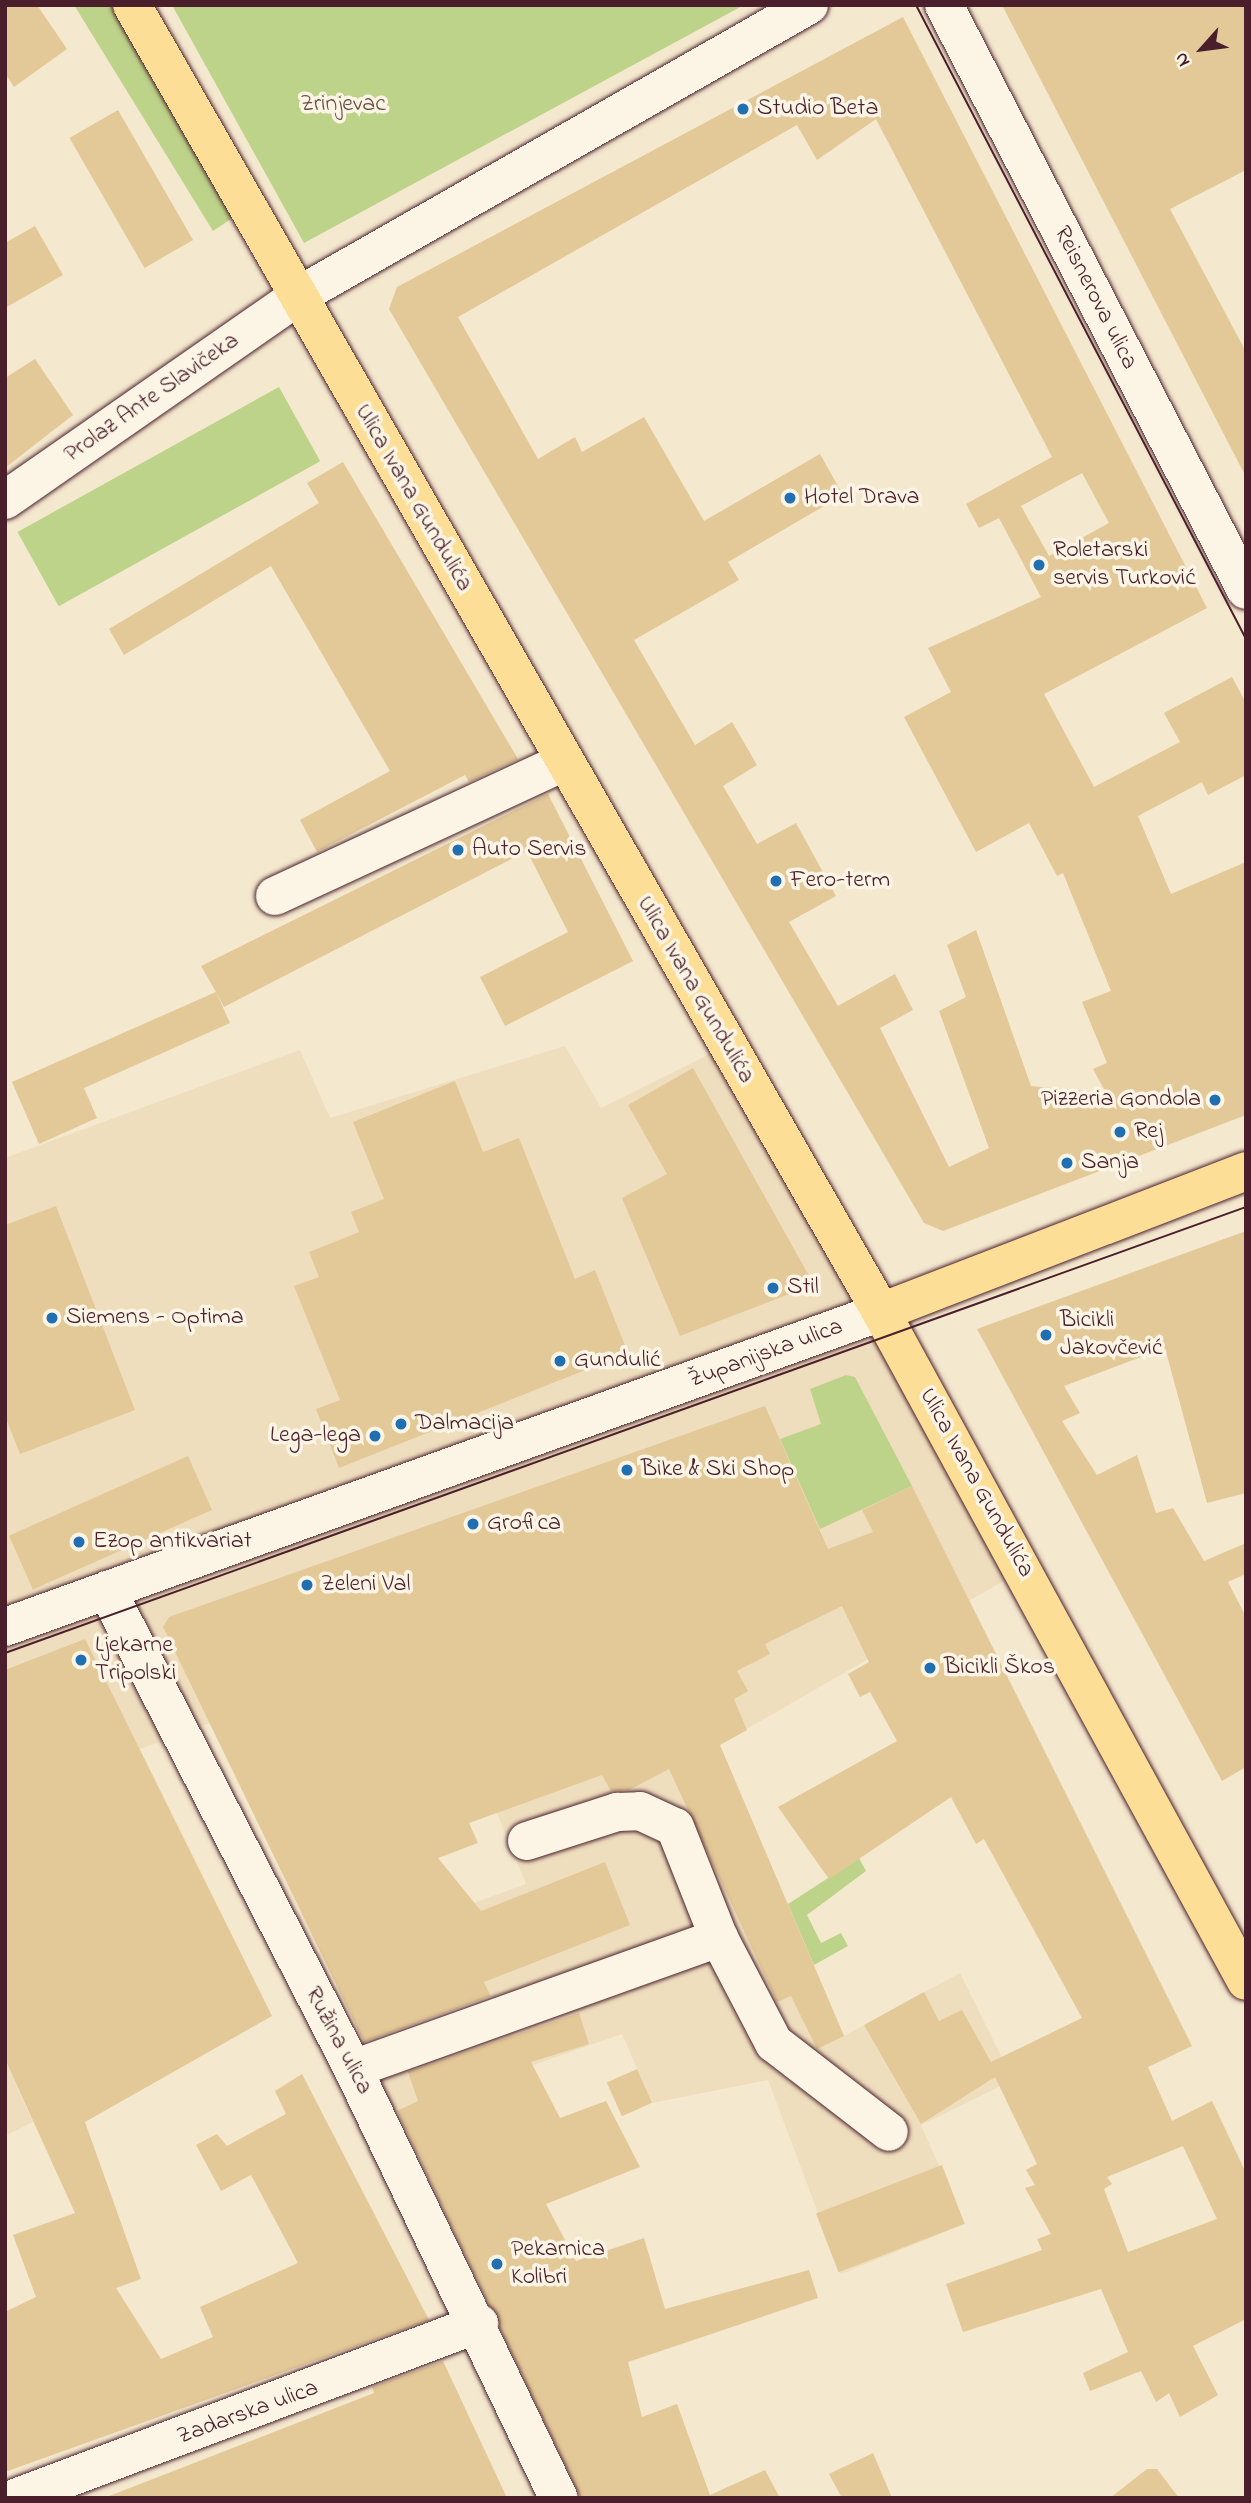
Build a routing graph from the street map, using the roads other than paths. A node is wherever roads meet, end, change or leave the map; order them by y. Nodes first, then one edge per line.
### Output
1 (132, 5) edge
2 (809, 5) edge
3 (944, 5) edge
4 (298, 296) junction
5 (5, 500) edge
6 (1246, 590) edge
7 (564, 762) junction
8 (275, 896) dead end
9 (1246, 1171) edge
10 (881, 1312) junction
11 (107, 1590) junction
12 (5, 1627) edge
13 (527, 1841) dead end
14 (719, 1938) junction
15 (1246, 1981) edge
16 (353, 2068) junction
17 (889, 2132) dead end
18 (479, 2324) junction
19 (15, 2498) edge
20 (559, 2498) edge

1 - 4 main road, Ulica Ivana Gundulića
2 - 4 street
3 - 6 street, Reisnerova ulica
4 - 5 street, Prolaz Ante Slavičeka
4 - 7 main road, Ulica Ivana Gundulića
7 - 8 street
7 - 10 main road, Ulica Ivana Gundulića
9 - 10 main road, Županijska ulica
10 - 11 street, Županijska ulica
10 - 15 main road, Ulica Ivana Gundulića
11 - 12 street, Županijska ulica
11 - 16 street, Ružina ulica
13 - 14 street
14 - 16 street
14 - 17 street
16 - 18 street, Ružina ulica
18 - 19 street, Zadarska ulica
18 - 20 street, Ružina ulica

